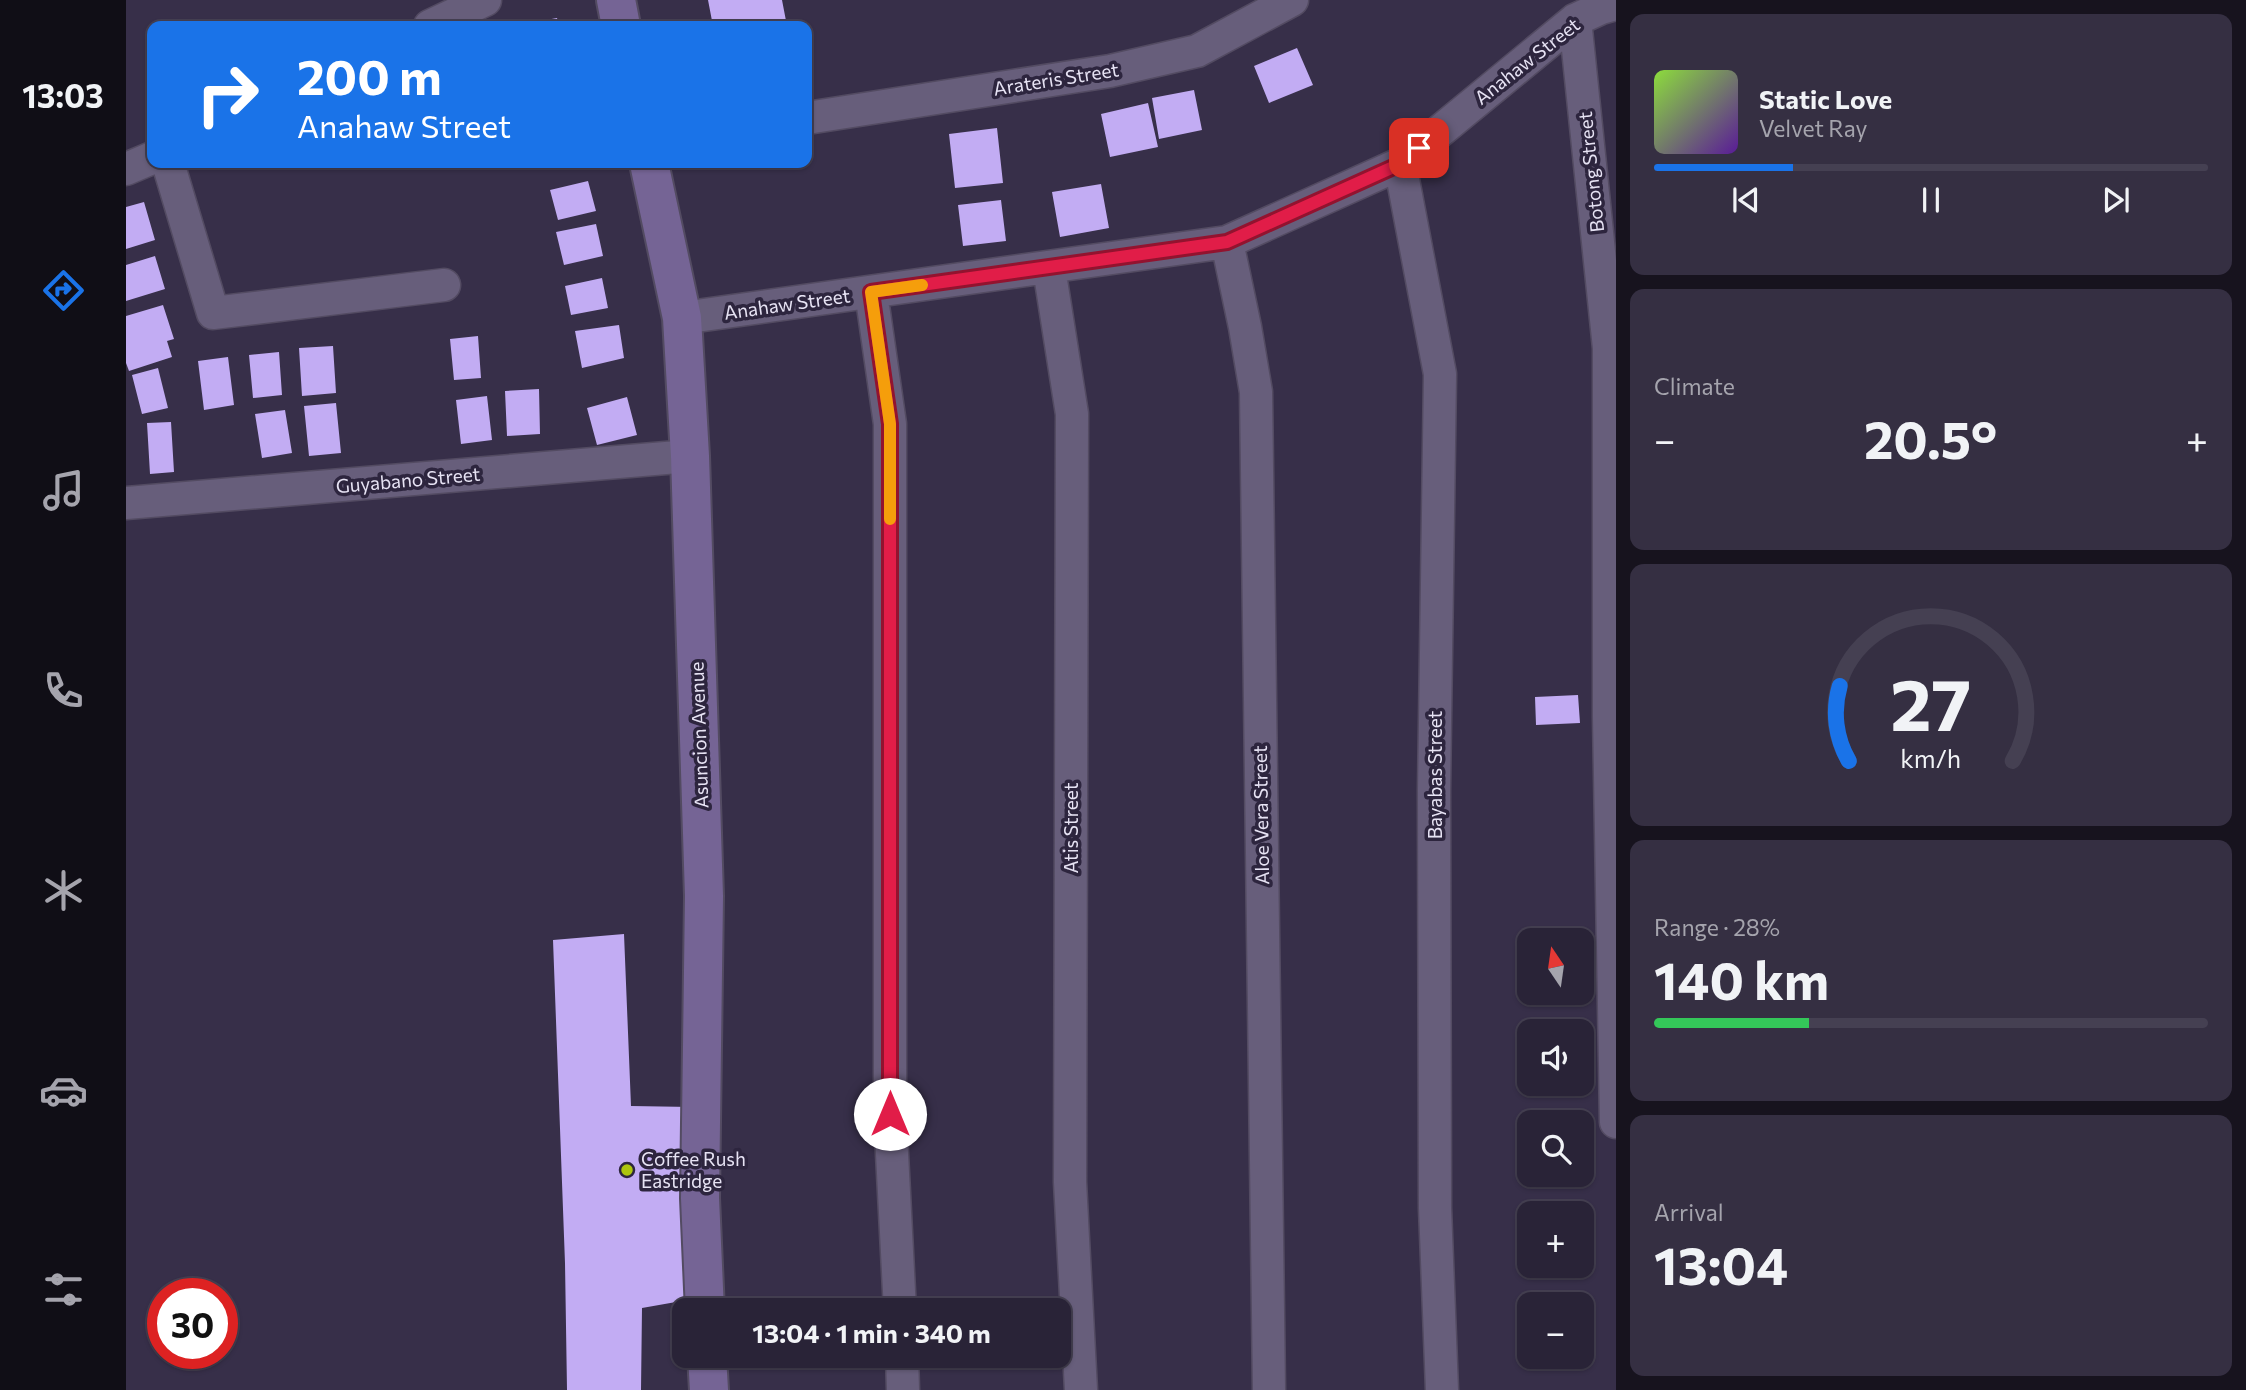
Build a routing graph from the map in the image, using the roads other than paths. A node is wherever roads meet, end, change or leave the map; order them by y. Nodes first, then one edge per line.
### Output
1 (485, 0) edge
2 (616, 0) edge
3 (1292, 0) edge
4 (1616, 4) edge
5 (1575, 20) junction
6 (441, 21) edge
7 (620, 21) edge
8 (812, 117) edge
9 (147, 160) edge
10 (1400, 164) junction
11 (170, 168) edge
12 (650, 168) edge
13 (126, 169) edge
14 (1227, 242) junction
15 (1049, 268) junction
16 (444, 285) dead end
17 (871, 292) junction
18 (682, 318) junction
19 (691, 456) junction
20 (126, 503) edge
21 (1616, 1122) edge
22 (704, 1298) edge
23 (899, 1298) edge
24 (708, 1368) edge
25 (903, 1368) edge
26 (709, 1390) edge
27 (904, 1390) edge
28 (1081, 1390) edge
29 (1269, 1390) edge
30 (1442, 1390) edge

1 - 6 street
2 - 7 street
3 - 8 street, Arateris Street
4 - 5 street, Anahaw Street
5 - 10 street, Anahaw Street
5 - 21 street, Botong Street
9 - 13 street
10 - 14 street, Anahaw Street
10 - 30 street, Bayabas Street
11 - 16 street
12 - 18 street, Asuncion Avenue
14 - 15 street, Anahaw Street
14 - 29 street, Aloe Vera Street
15 - 17 street, Anahaw Street
15 - 28 street, Atis Street
17 - 18 street, Anahaw Street
17 - 23 street
18 - 19 street, Asuncion Avenue
19 - 20 street, Guyabano Street
19 - 22 street, Asuncion Avenue
24 - 26 street
25 - 27 street

